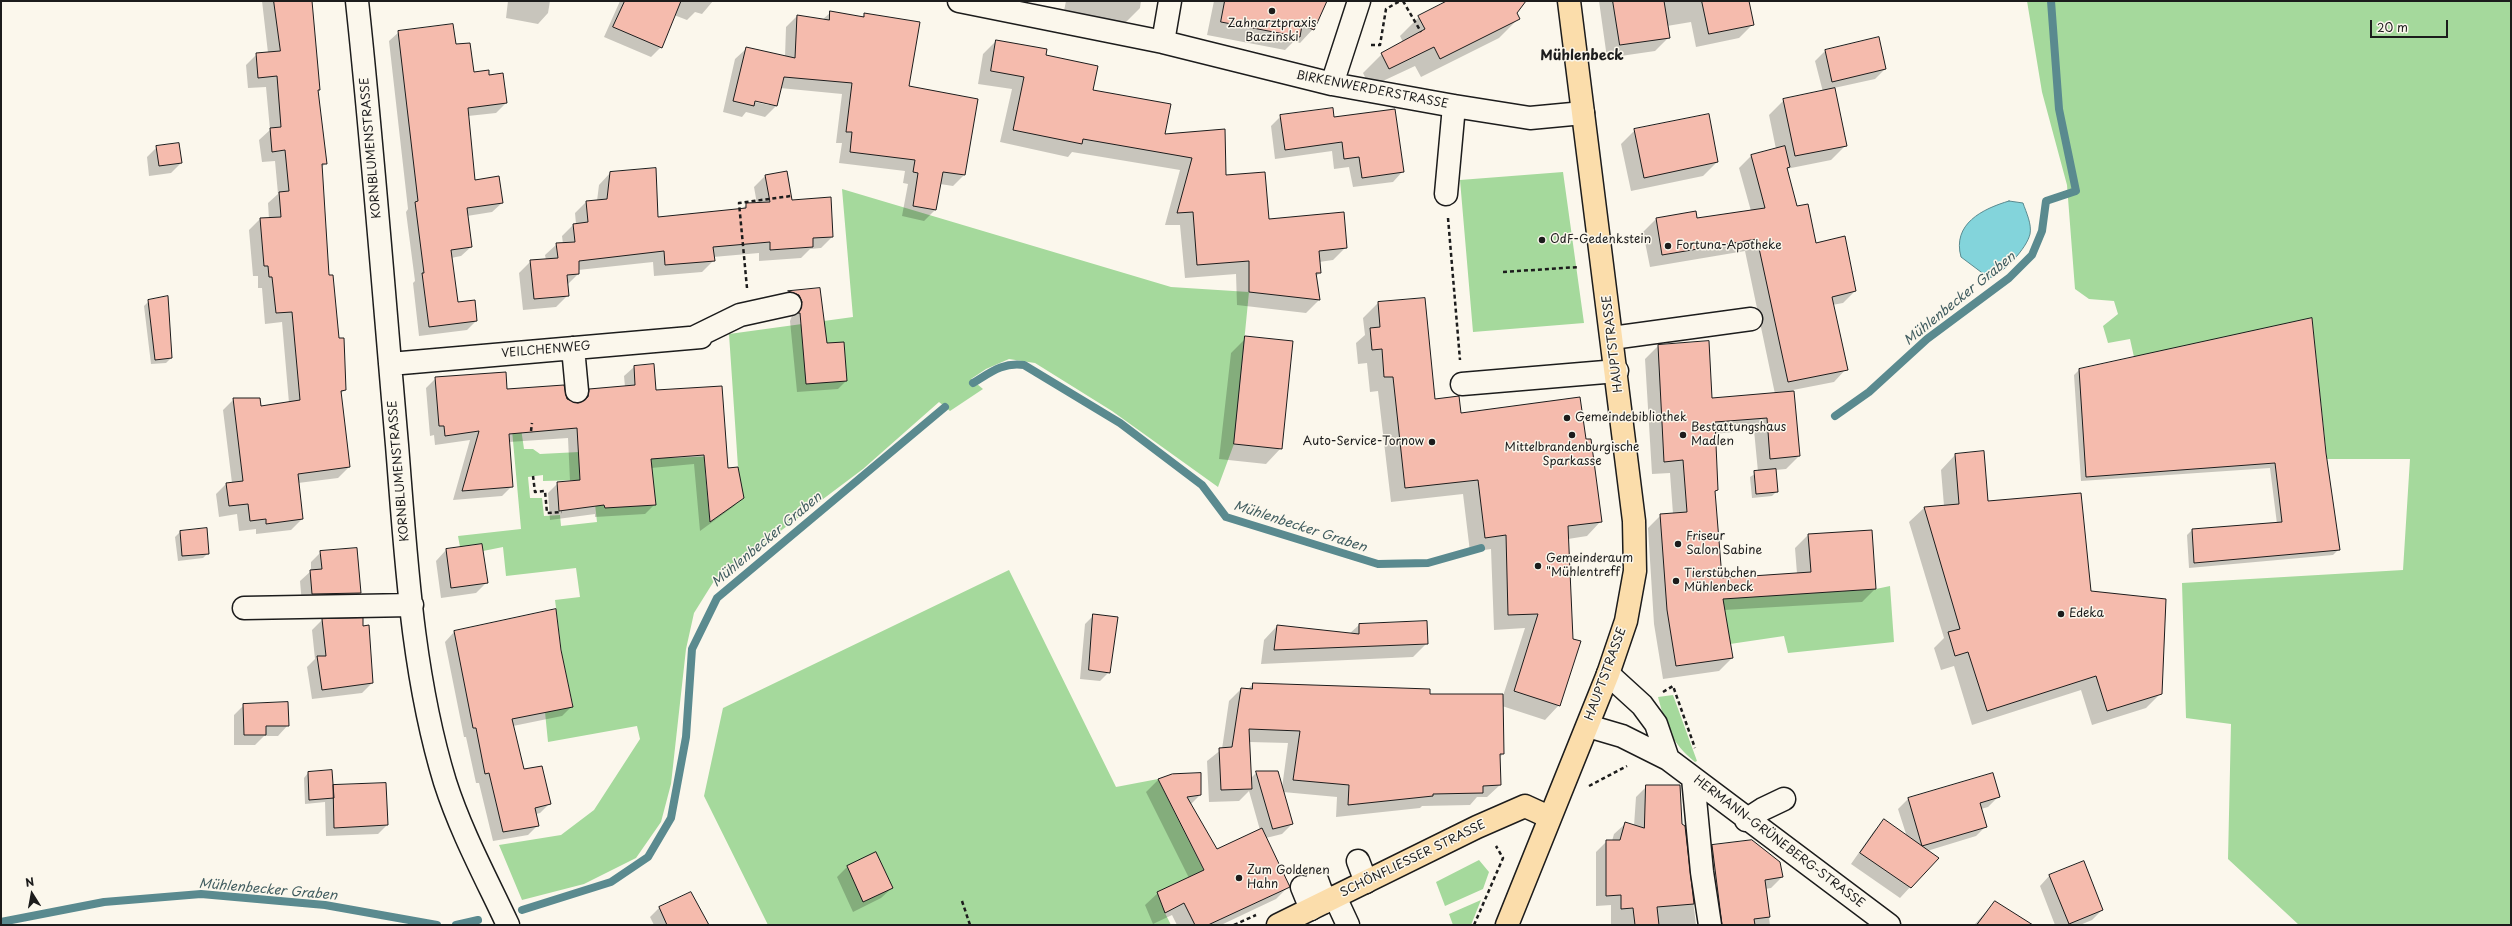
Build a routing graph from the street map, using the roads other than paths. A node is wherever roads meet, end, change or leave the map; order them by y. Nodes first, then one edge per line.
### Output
1 (357, 1) edge
2 (959, 1) edge
3 (1170, 1) edge
4 (1359, 1) edge
5 (1569, 1) edge
6 (1163, 42) junction
7 (1332, 84) junction
8 (1454, 106) junction
9 (1583, 114) junction
10 (1446, 194) road end
11 (790, 304) dead end
12 (1751, 319) dead end
13 (1612, 338) junction
14 (573, 348) junction
15 (390, 364) junction
16 (1617, 371) junction
17 (1462, 384) road end
18 (577, 391) dead end
19 (412, 605) junction
20 (244, 608) dead end
21 (1608, 674) junction
22 (1588, 726) junction
23 (1668, 759) junction
24 (1693, 778) junction
25 (1784, 800) dead end
26 (1549, 817) junction
27 (1746, 820) junction
28 (1358, 861) dead end
29 (1366, 882) junction
30 (1310, 883) dead end
31 (1324, 902) junction
32 (508, 925) edge
33 (1278, 925) edge
34 (1348, 925) edge
35 (1507, 925) edge
36 (1710, 925) edge
37 (1889, 925) edge

1 - 15 street, KORNBLUMENSTRASSE
2 - 6 street, BIRKENWERDERSTRASSE
3 - 6 street
4 - 7 street
5 - 9 main road, HAUPTSTRASSE
6 - 7 street, BIRKENWERDERSTRASSE
7 - 8 street, BIRKENWERDERSTRASSE
8 - 9 street, BIRKENWERDERSTRASSE
8 - 10 street
9 - 13 main road, HAUPTSTRASSE
11 - 14 street, VEILCHENWEG
12 - 13 street
13 - 16 main road, HAUPTSTRASSE
14 - 15 street, VEILCHENWEG
14 - 18 street
15 - 19 street, KORNBLUMENSTRASSE
16 - 17 street
16 - 21 main road, HAUPTSTRASSE
19 - 20 street
19 - 32 street, KORNBLUMENSTRASSE
21 - 22 main road, HAUPTSTRASSE
21 - 23 street
22 - 23 street, HERMANN-GRÜNEBERG-STRASSE
22 - 26 main road, HAUPTSTRASSE
23 - 24 street, HERMANN-GRÜNEBERG-STRASSE
24 - 27 street, HERMANN-GRÜNEBERG-STRASSE
24 - 36 street
25 - 27 street
26 - 29 main road, SCHÖNFLIESSER STRASSE
26 - 35 main road, HAUPTSTRASSE
27 - 37 street, HERMANN-GRÜNEBERG-STRASSE
28 - 29 street
29 - 31 main road, SCHÖNFLIESSER STRASSE
30 - 31 street
31 - 33 main road, SCHÖNFLIESSER STRASSE
31 - 34 street

